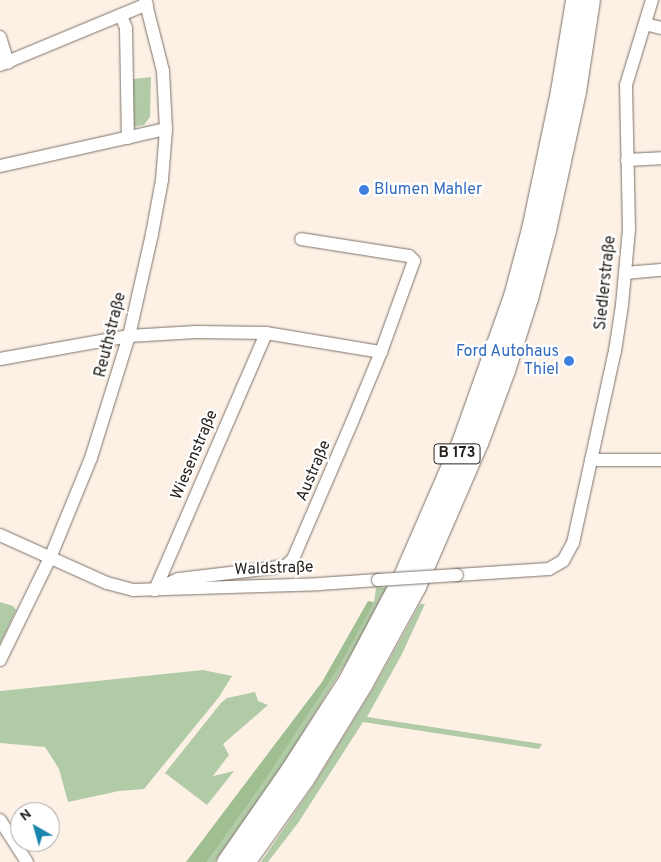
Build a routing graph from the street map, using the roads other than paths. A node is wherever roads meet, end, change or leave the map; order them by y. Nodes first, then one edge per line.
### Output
1 (575, 0) edge
2 (590, 0) edge
3 (652, 0) edge
4 (146, 2) edge
5 (121, 16) junction
6 (645, 24) junction
7 (661, 28) edge
8 (0, 37) edge
9 (4, 64) edge
10 (166, 129) junction
11 (128, 138) junction
12 (661, 158) edge
13 (627, 160) junction
14 (0, 166) edge
15 (301, 239) dead end
16 (661, 270) edge
17 (625, 273) junction
18 (266, 333) junction
19 (129, 336) junction
20 (381, 352) junction
21 (0, 359) edge
22 (591, 460) junction
23 (661, 460) edge
24 (0, 535) edge
25 (50, 558) junction
26 (558, 564) joint
27 (155, 590) junction
28 (0, 660) edge
29 (0, 820) edge
30 (27, 862) edge
31 (226, 862) edge
32 (245, 862) edge

1 - 31 highway, B 173
2 - 32 highway, B 173
3 - 6 street, Siedlerstraße
4 - 5 street
4 - 10 street, Reuthstraße
5 - 9 street
5 - 11 street
6 - 7 street
6 - 13 street, Siedlerstraße
8 - 9 street
10 - 11 street
10 - 19 street, Reuthstraße
11 - 14 street
12 - 13 street
13 - 17 street, Siedlerstraße
15 - 20 street, Austraße
16 - 17 street
17 - 22 street, Siedlerstraße
18 - 19 street
18 - 20 street
18 - 27 street, Wiesenstraße
19 - 21 street
19 - 25 street, Reuthstraße
20 - 27 street, Austraße
22 - 23 street
22 - 26 street, Siedlerstraße
24 - 25 street, Waldstraße
25 - 27 street, Waldstraße
25 - 28 street, Reuthstraße
26 - 27 street, Waldstraße, bridge
29 - 30 street

